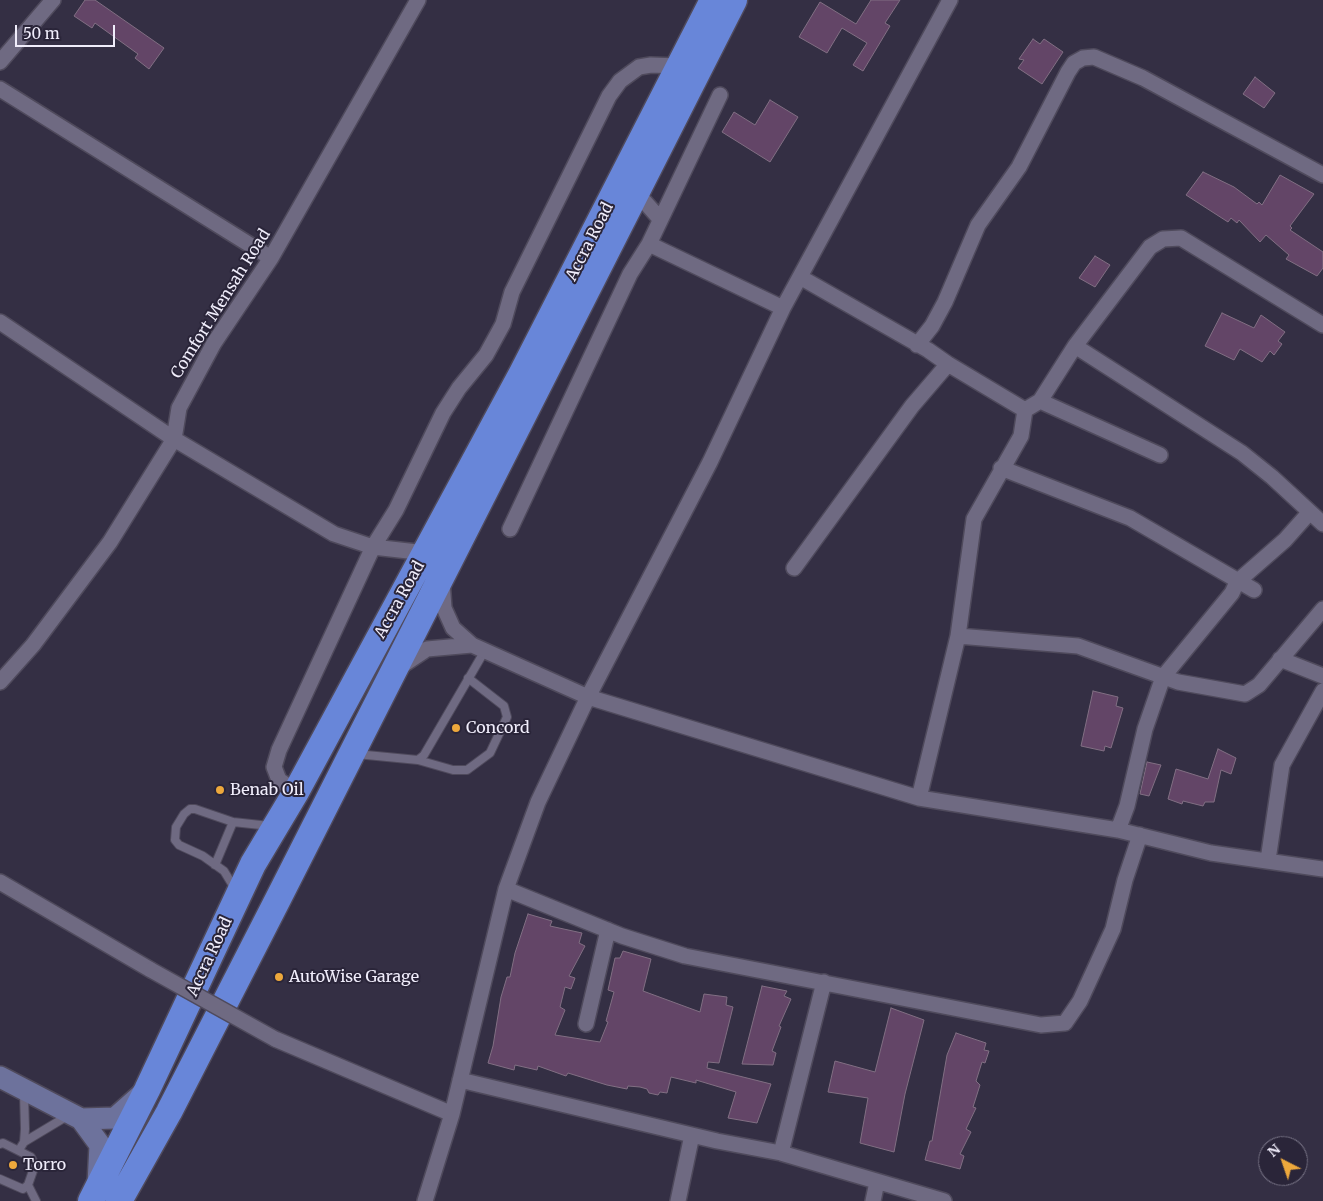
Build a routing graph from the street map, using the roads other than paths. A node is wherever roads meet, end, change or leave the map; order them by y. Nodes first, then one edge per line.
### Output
1 (54, 0) edge
2 (418, 0) edge
3 (713, 0) edge
4 (734, 0) edge
5 (950, 0) edge
6 (0, 62) edge
7 (679, 66) junction
8 (0, 90) edge
9 (720, 95) dead end
10 (1323, 175) edge
11 (637, 193) junction
12 (660, 220) junction
13 (649, 244) junction
14 (272, 258) junction
15 (800, 277) junction
16 (784, 308) junction
17 (0, 322) edge
18 (1323, 325) edge
19 (917, 345) junction
20 (1075, 346) junction
21 (948, 364) junction
22 (1040, 401) junction
23 (1025, 410) junction
24 (174, 439) junction
25 (1160, 455) dead end
26 (1001, 468) junction
27 (1310, 512) junction
28 (1323, 524) edge
29 (510, 529) dead end
30 (373, 547) junction
31 (426, 553) junction
32 (794, 568) dead end
33 (442, 577) junction
34 (1237, 582) junction
35 (1254, 590) dead end
36 (1323, 609) edge
37 (958, 636) junction
38 (478, 648) junction
39 (1280, 659) junction
40 (395, 670) junction
41 (1323, 676) edge
42 (1163, 677) junction
43 (468, 678) junction
44 (0, 682) edge
45 (1323, 691) edge
46 (588, 696) junction
47 (352, 753) junction
48 (418, 760) junction
49 (296, 792) junction
50 (919, 798) junction
51 (233, 822) junction
52 (276, 826) junction
53 (1118, 830) junction
54 (1140, 835) junction
55 (1268, 860) junction
56 (215, 865) junction
57 (1323, 869) edge
58 (0, 882) edge
59 (506, 889) junction
60 (238, 895) junction
61 (608, 930) junction
62 (824, 982) junction
63 (586, 1024) dead end
64 (0, 1077) edge
65 (460, 1080) junction
66 (23, 1089) junction
67 (147, 1090) junction
68 (452, 1114) junction
69 (77, 1116) junction
70 (692, 1135) junction
71 (24, 1142) junction
72 (0, 1144) edge
73 (19, 1150) junction
74 (782, 1153) junction
75 (0, 1179) edge
76 (877, 1182) junction
77 (28, 1185) junction
78 (95, 1193) edge
79 (36, 1201) edge
80 (120, 1201) edge
81 (425, 1201) edge
82 (678, 1201) edge
83 (874, 1201) edge
84 (944, 1201) edge

1 - 6 street
2 - 14 street, Comfort Mensah Road
3 - 7 highway, Accra Road
4 - 11 highway, Accra Road
5 - 15 street
7 - 30 street
7 - 31 highway, Accra Road
8 - 14 street
9 - 12 street
10 - 19 street
11 - 12 street
11 - 33 highway, Accra Road
12 - 13 street
13 - 16 street
13 - 29 street
14 - 24 street, Comfort Mensah Road
15 - 16 street
15 - 19 street
16 - 46 street
17 - 24 street
18 - 20 street
19 - 21 street
20 - 22 street
20 - 27 street
21 - 23 street
21 - 32 street
22 - 23 street
22 - 25 street
23 - 26 street
24 - 30 street
24 - 44 street
26 - 34 street
26 - 37 street
27 - 28 street
27 - 34 street
30 - 31 street
30 - 49 street
31 - 49 highway, Accra Road
33 - 38 street
33 - 40 highway, Accra Road
34 - 35 street
34 - 42 street
36 - 39 street
37 - 42 street
37 - 50 street
38 - 40 street
38 - 43 lane
38 - 46 street
39 - 41 street
39 - 42 street
40 - 47 highway, Accra Road
42 - 53 street
43 - 48 lane
43 - 48 lane
45 - 55 street
46 - 50 street
46 - 59 street
47 - 48 lane
47 - 80 highway, Accra Road
49 - 52 highway, Accra Road
50 - 53 street
51 - 52 lane
51 - 56 lane
51 - 56 lane
52 - 60 highway, Accra Road
53 - 54 street
54 - 55 street
54 - 62 street
55 - 57 street
56 - 60 lane
58 - 68 street, bridge
59 - 61 street
59 - 65 street
60 - 67 highway, Accra Road
61 - 62 street
61 - 63 street
62 - 74 street
64 - 66 street
65 - 68 street
65 - 70 street
66 - 69 street
66 - 71 lane
67 - 69 street
67 - 78 highway, Accra Road
68 - 81 street
69 - 71 lane
69 - 78 street
70 - 74 street
70 - 82 street
71 - 73 lane
72 - 73 lane
73 - 77 lane
74 - 76 street
75 - 77 lane
76 - 83 street
76 - 84 street
77 - 79 lane

